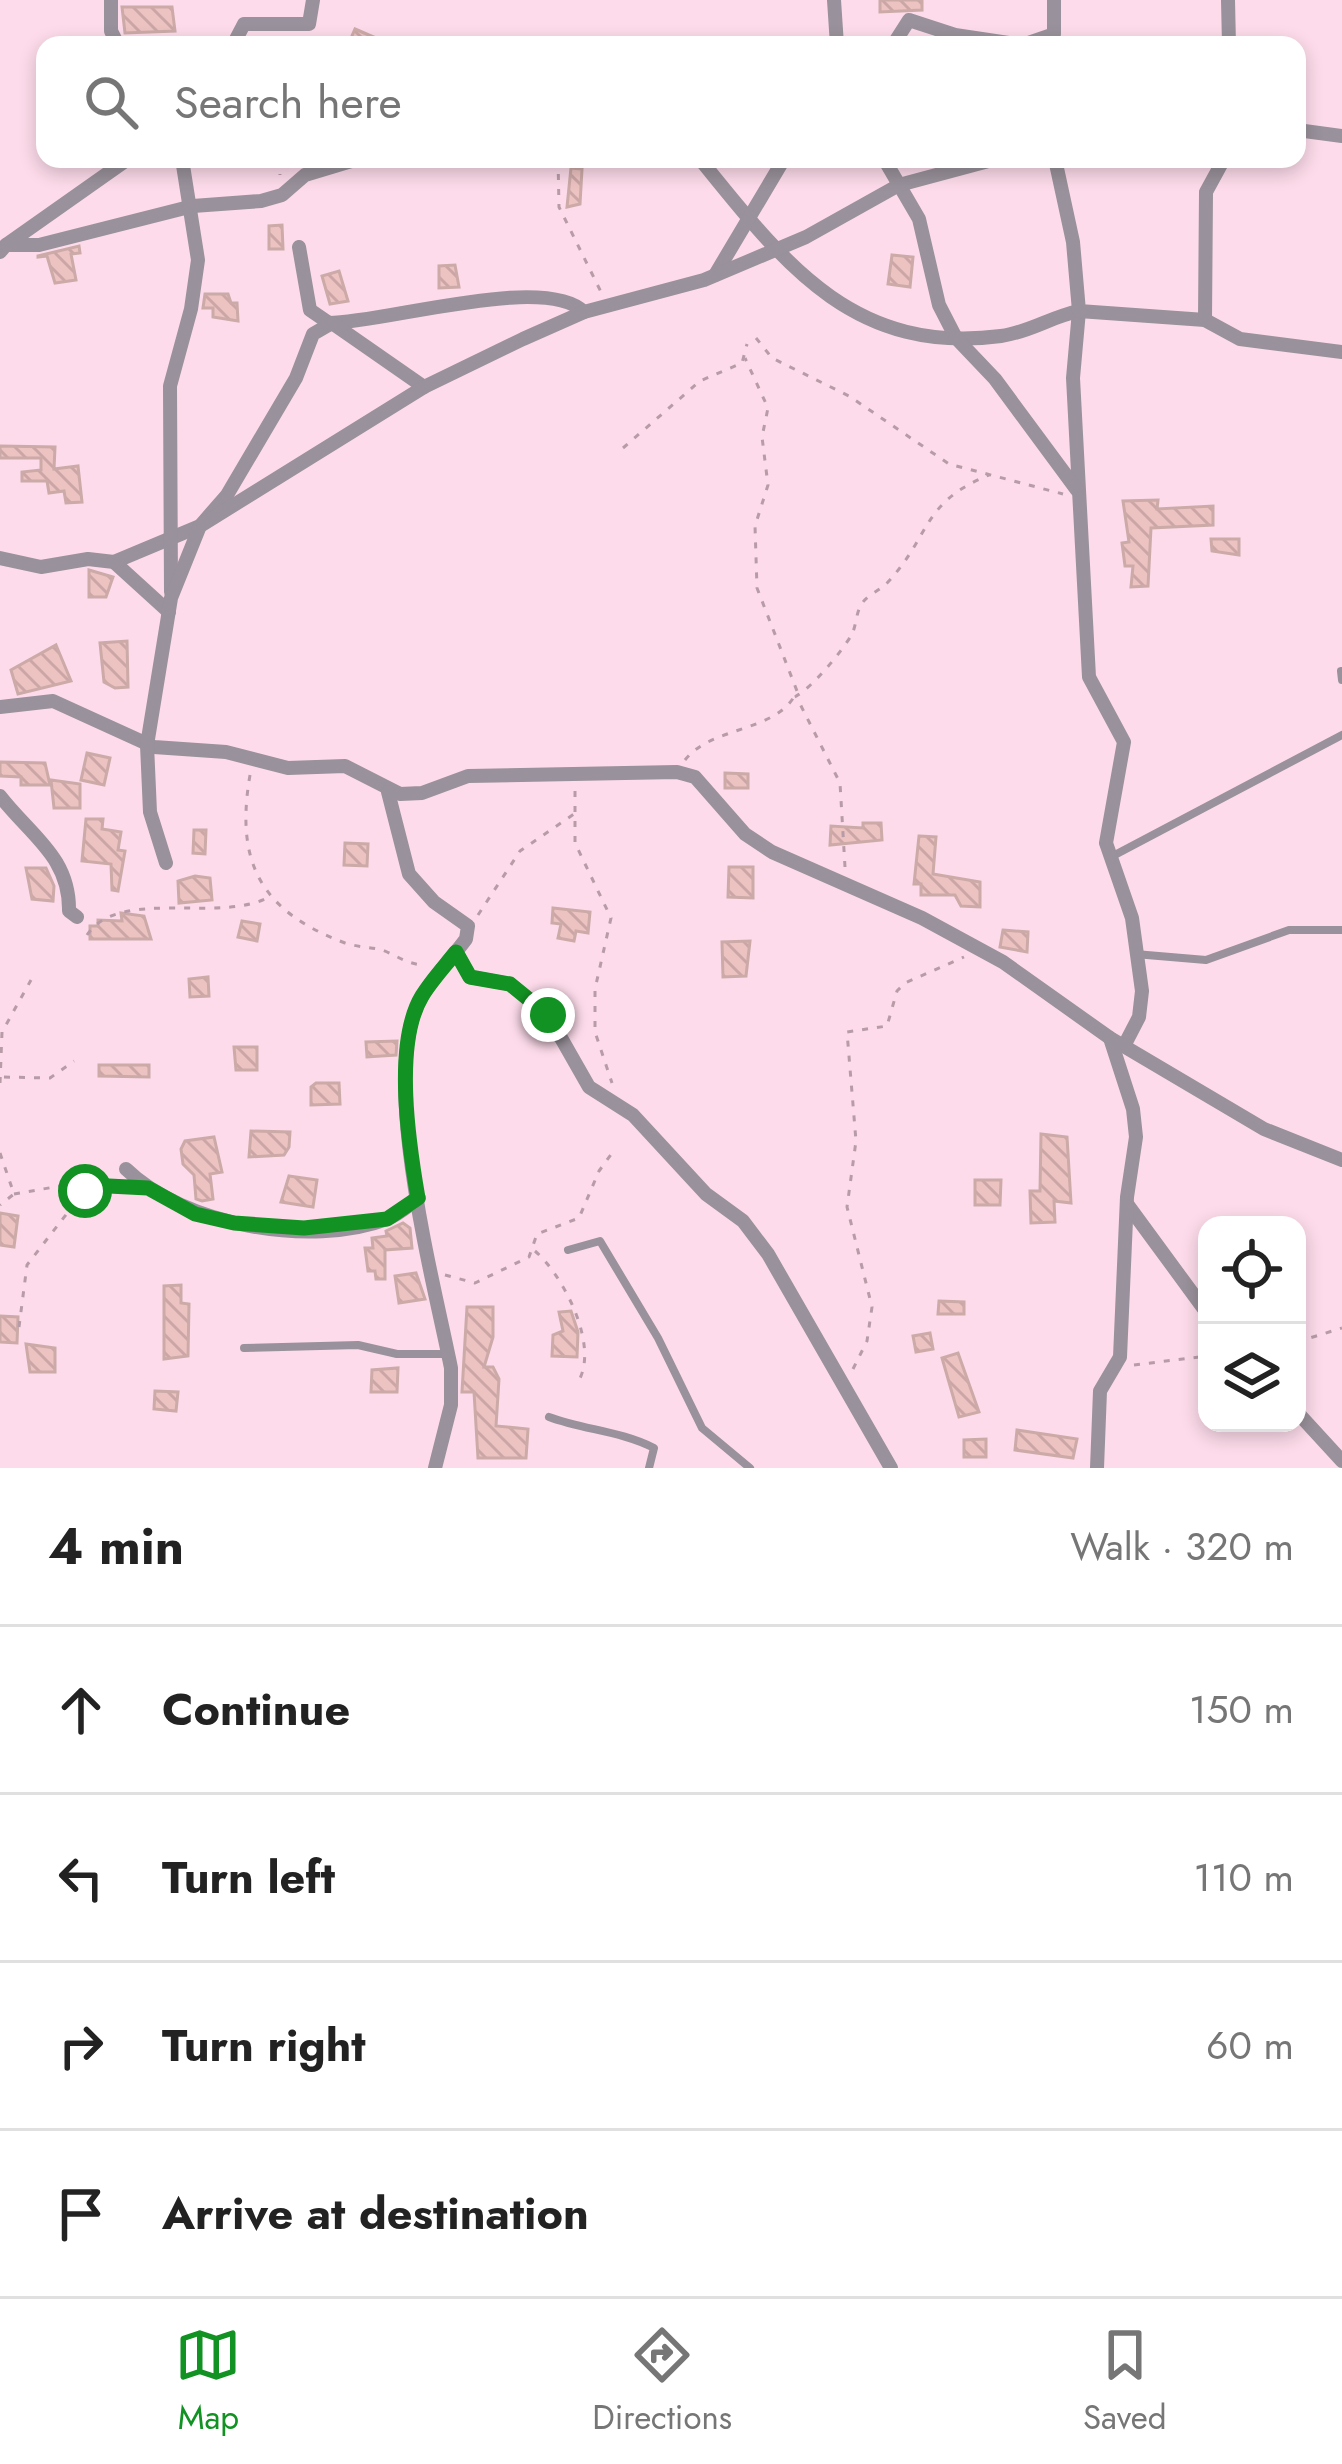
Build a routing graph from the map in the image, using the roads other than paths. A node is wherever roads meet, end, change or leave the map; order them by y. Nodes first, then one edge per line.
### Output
1 (111, 0) edge
2 (313, 0) edge
3 (834, 0) edge
4 (1054, 0) edge
5 (1228, 0) edge
6 (114, 36) edge
7 (238, 36) edge
8 (836, 36) edge
9 (899, 36) edge
10 (962, 36) edge
11 (1048, 36) edge
12 (1229, 36) edge
13 (1306, 131) edge
14 (1342, 136) edge
15 (115, 168) edge
16 (183, 168) edge
17 (328, 168) edge
18 (707, 168) edge
19 (779, 168) edge
20 (889, 168) edge
21 (963, 168) edge
22 (1057, 168) edge
23 (1219, 168) edge
24 (899, 185) junction
25 (187, 207) junction
26 (748, 219) junction
27 (299, 247) dead end
28 (3, 248) edge
29 (776, 250) junction
30 (715, 275) junction
31 (1079, 310) junction
32 (584, 312) junction
33 (1205, 320) junction
34 (332, 323) junction
35 (956, 338) junction
36 (1342, 352) edge
37 (424, 387) junction
38 (1077, 494) junction
39 (200, 526) junction
40 (169, 539) junction
41 (0, 558) edge
42 (114, 562) junction
43 (170, 605) junction
44 (1341, 671) edge
45 (1342, 680) edge
46 (0, 707) edge
47 (1342, 735) edge
48 (147, 745) junction
49 (388, 791) junction
50 (0, 796) edge
51 (1108, 858) junction
52 (166, 863) dead end
53 (77, 917) dead end
54 (1342, 930) edge
55 (456, 952) junction
56 (1134, 954) junction
57 (1117, 1042) junction
58 (1342, 1160) edge
59 (126, 1168) dead end
60 (418, 1198) junction
61 (1127, 1204) junction
62 (568, 1250) dead end
63 (1198, 1301) edge
64 (244, 1348) dead end
65 (448, 1354) junction
66 (549, 1417) dead end
67 (1306, 1422) edge
68 (1342, 1461) edge
69 (435, 1468) edge
70 (649, 1468) edge
71 (750, 1468) edge
72 (891, 1468) edge
73 (1097, 1468) edge

1 - 6 street
2 - 7 street
3 - 8 street
4 - 11 street
5 - 12 street
9 - 10 street
13 - 14 street
15 - 28 street
16 - 25 street
17 - 25 street
18 - 26 street
19 - 26 street
20 - 24 street
21 - 24 street
22 - 31 street
23 - 33 street
24 - 29 street
24 - 35 street
25 - 28 street
25 - 40 street
26 - 29 street
26 - 30 street
27 - 34 street
29 - 30 street
29 - 35 street
30 - 32 street
31 - 33 street
31 - 35 street
31 - 38 street
32 - 34 street
32 - 37 street
33 - 36 street
34 - 37 street
34 - 39 street
35 - 38 street
37 - 39 street
38 - 51 street
39 - 40 street
39 - 43 street
40 - 42 street
40 - 43 street
41 - 42 street
42 - 43 street
43 - 48 street
44 - 45 lane
46 - 48 street
47 - 51 lane
48 - 49 street
48 - 52 street
49 - 55 street
49 - 57 street
50 - 53 street
51 - 56 street
54 - 56 lane
55 - 60 street
55 - 72 street
56 - 57 street
57 - 58 street
57 - 61 street
59 - 60 street
60 - 65 street
61 - 63 street
61 - 73 street
62 - 71 lane
64 - 65 lane
65 - 69 street
66 - 70 lane
67 - 68 street

